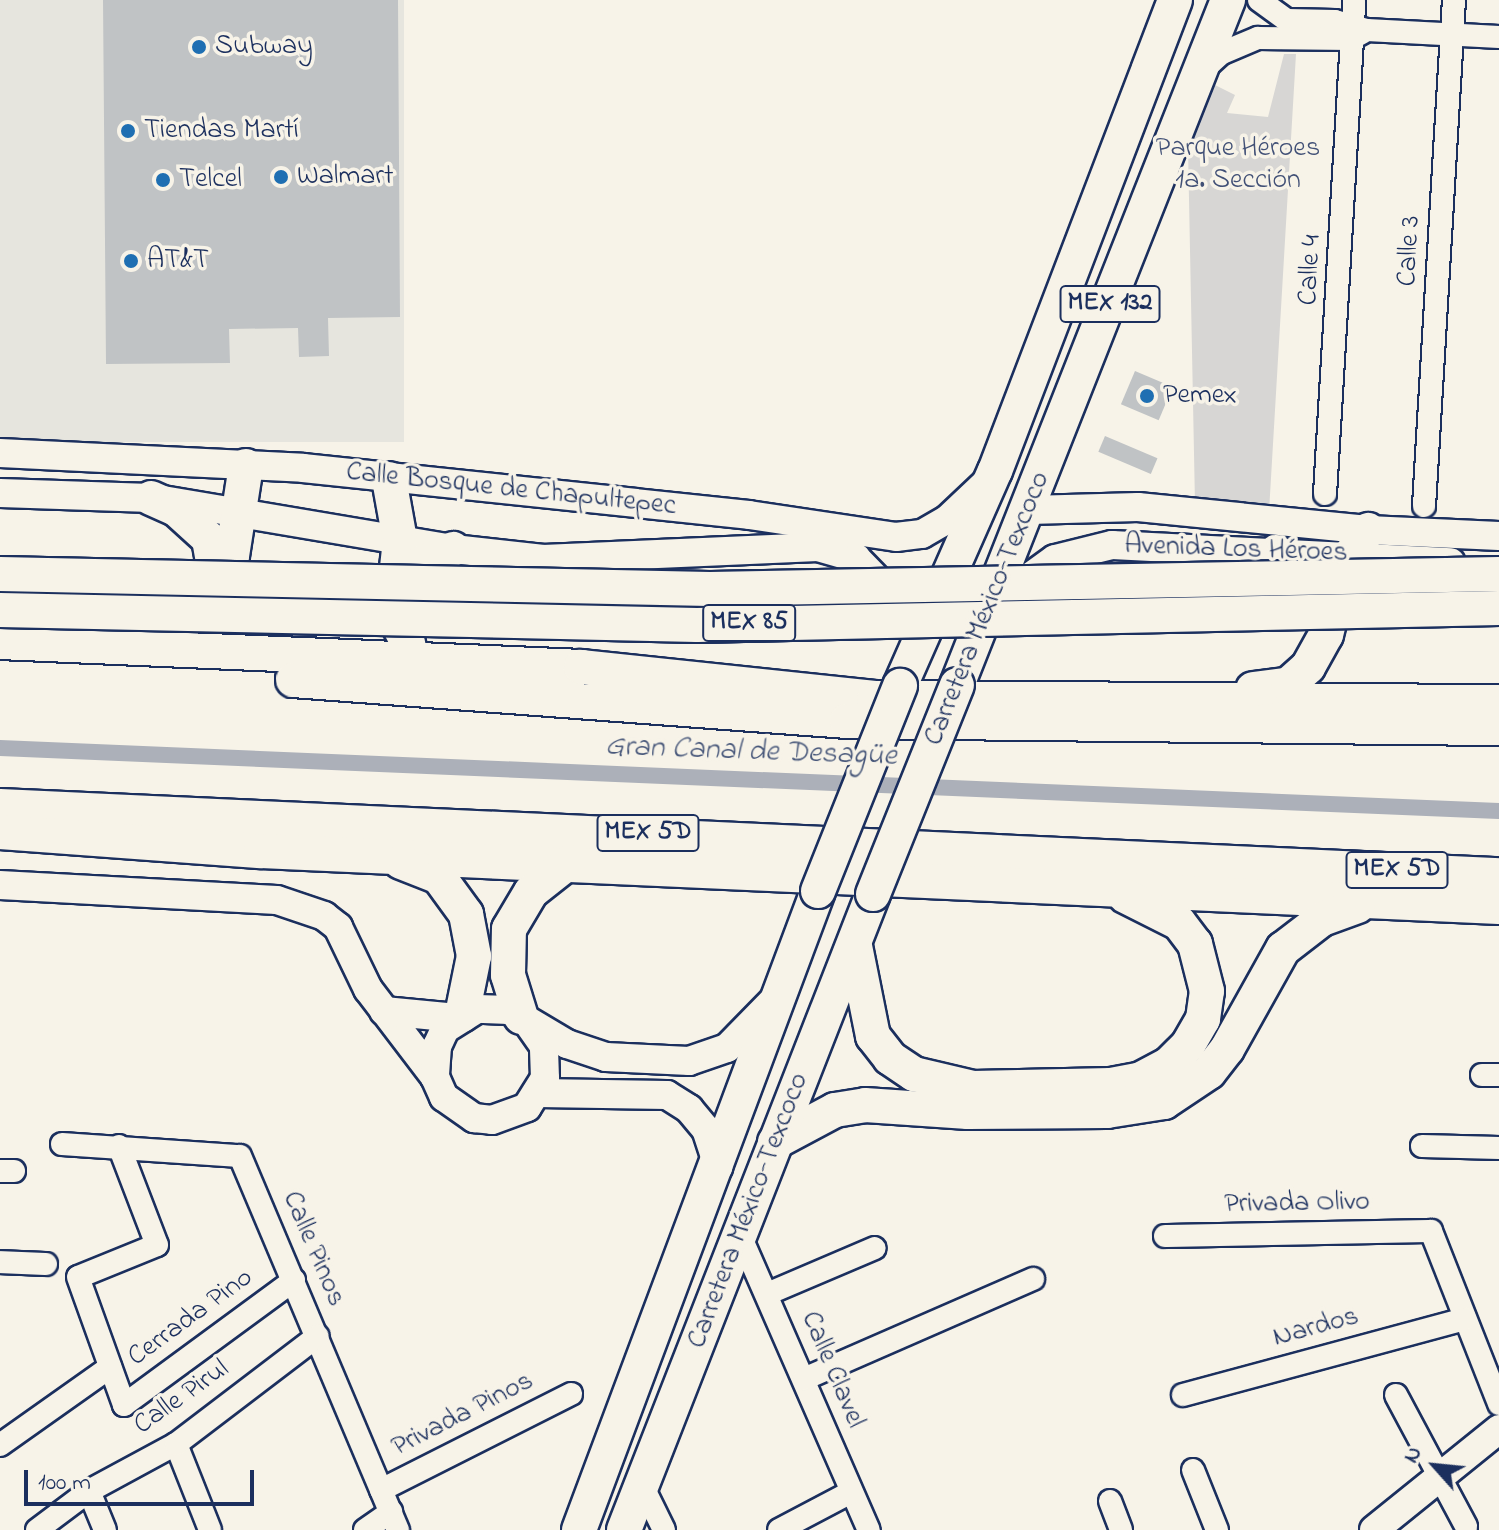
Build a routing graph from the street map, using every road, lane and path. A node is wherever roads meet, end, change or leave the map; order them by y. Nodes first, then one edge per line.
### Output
1 (1175, 0) edge
2 (1228, 0) edge
3 (1354, 0) edge
4 (1454, 0) edge
5 (1266, 6) edge
6 (1357, 31) junction
7 (1452, 35) junction
8 (1267, 37) junction
9 (1499, 37) edge
10 (1200, 73) junction
11 (0, 453) edge
12 (246, 466) junction
13 (995, 471) junction
14 (389, 479) junction
15 (0, 493) edge
16 (1325, 494) dead end
17 (151, 498) junction
18 (1424, 506) dead end
19 (1029, 510) junction
20 (238, 514) junction
21 (1499, 536) edge
22 (400, 540) junction
23 (1359, 542) junction
24 (453, 549) junction
25 (1276, 552) junction
26 (1499, 566) edge
27 (0, 574) edge
28 (1499, 574) edge
29 (219, 600) junction
30 (392, 602) junction
31 (989, 606) junction
32 (1499, 608) edge
33 (0, 610) edge
34 (1329, 624) junction
35 (0, 642) edge
36 (166, 649) junction
37 (433, 658) junction
38 (0, 666) edge
39 (903, 678) junction
40 (1231, 696) junction
41 (1499, 702) edge
42 (1499, 728) edge
43 (0, 806) edge
44 (0, 832) edge
45 (345, 854) junction
46 (569, 862) junction
47 (1499, 875) edge
48 (0, 885) edge
49 (1099, 886) junction
50 (1373, 903) junction
51 (1499, 907) edge
52 (854, 940) junction
53 (780, 990) junction
54 (384, 1011) junction
55 (460, 1017) junction
56 (523, 1018) junction
57 (435, 1077) junction
58 (538, 1093) junction
59 (775, 1142) junction
60 (62, 1144) dead end
61 (119, 1146) junction
62 (1422, 1146) dead end
63 (1499, 1148) edge
64 (718, 1167) junction
65 (739, 1233) junction
66 (1165, 1236) dead end
67 (875, 1248) dead end
68 (0, 1262) edge
69 (46, 1264) dead end
70 (1033, 1279) dead end
71 (294, 1280) junction
72 (767, 1294) junction
73 (1465, 1319) junction
74 (318, 1336) junction
75 (110, 1367) junction
76 (804, 1379) junction
77 (571, 1394) dead end
78 (1183, 1395) dead end
79 (1396, 1395) dead end
80 (1499, 1404) edge
81 (1499, 1429) edge
82 (176, 1444) junction
83 (0, 1445) edge
84 (1193, 1470) dead end
85 (1437, 1476) junction
86 (642, 1485) junction
87 (381, 1490) junction
88 (89, 1491) junction
89 (851, 1492) junction
90 (1110, 1501) dead end
91 (394, 1520) edge
92 (1466, 1526) dead end
93 (37, 1530) edge
94 (105, 1530) edge
95 (210, 1530) edge
96 (365, 1530) edge
97 (374, 1530) edge
98 (579, 1530) edge
99 (624, 1530) edge
100 (664, 1530) edge
101 (779, 1530) edge
102 (869, 1530) edge
103 (1121, 1530) edge
104 (1217, 1530) edge
105 (1374, 1530) edge

1 - 13 highway, Carretera México-Texcoco / MEX 132
2 - 10 highway, Carretera México-Texcoco / MEX 132
3 - 6 street, Calle 4
4 - 7 street, Calle 3
5 - 6 street
5 - 8 street
6 - 7 street
6 - 8 street
6 - 16 street, Calle 4
7 - 9 street
7 - 18 street, Calle 3
8 - 10 street
10 - 19 highway, Carretera México-Texcoco / MEX 132
11 - 12 main road, Calle Bosque de Chapultepec
12 - 14 main road, Calle Bosque de Chapultepec
12 - 20 highway
13 - 14 main road, Calle Bosque de Chapultepec
13 - 39 highway, Carretera México-Texcoco / MEX 132
14 - 22 highway
15 - 17 main road, Calle Bosque de Chapultepec
17 - 20 main road, Calle Bosque de Chapultepec
17 - 29 highway
19 - 23 main road, Avenida Los Héroes
19 - 31 highway, Carretera México-Texcoco / MEX 132
20 - 22 main road, Calle Bosque de Chapultepec
20 - 29 highway
21 - 23 main road, Avenida Los Héroes
22 - 24 main road, Calle Bosque de Chapultepec
22 - 30 highway
23 - 25 main road, Avenida Los Héroes
23 - 26 main road, Avenida Los Héroes
23 - 34 highway
24 - 30 highway
24 - 39 main road, Calle Bosque de Chapultepec
25 - 31 main road, Avenida Los Héroes
25 - 34 highway
27 - 28 highway, MEX 85, bridge
29 - 36 highway
30 - 37 highway
31 - 52 highway, Carretera México-Texcoco / MEX 132, bridge
32 - 33 highway, MEX 85, bridge
34 - 40 highway
35 - 36 highway
36 - 37 highway
37 - 40 highway
38 - 42 highway
39 - 53 highway, Carretera México-Texcoco / MEX 132, bridge
40 - 41 highway
43 - 47 highway, MEX 5D
44 - 45 highway
45 - 46 highway
45 - 55 highway
46 - 49 highway
46 - 56 highway
48 - 54 main road
49 - 50 highway
49 - 52 highway
50 - 51 highway
50 - 59 highway
52 - 59 highway, Carretera México-Texcoco
53 - 56 main road
53 - 64 highway, Carretera México-Texcoco
54 - 55 main road
54 - 57 main road
55 - 56 main road
55 - 57 main road
56 - 58 main road
57 - 58 main road
58 - 64 main road
59 - 65 highway, Carretera México-Texcoco
60 - 61 street, Calle Pinos
61 - 71 street, Calle Pinos
61 - 75 street
62 - 63 street
64 - 98 highway, Carretera México-Texcoco
65 - 72 street, Calle Clavel
65 - 86 highway, Carretera México-Texcoco
66 - 73 street, Privada Olivo
67 - 72 street
68 - 69 street
70 - 76 street
71 - 74 street, Calle Pinos
71 - 75 street, Cerrada Pino
72 - 76 street, Calle Clavel
73 - 78 street, Nardos
73 - 80 street
74 - 82 street, Calle Pirul
74 - 87 street, Calle Pinos
75 - 83 street
76 - 89 street, Calle Clavel
77 - 87 street, Privada Pinos
79 - 85 street
81 - 85 main road
82 - 88 street, Calle Pirul
82 - 95 street
84 - 104 street
85 - 92 street
85 - 105 main road
86 - 99 highway, Carretera México-Texcoco
86 - 100 street
87 - 91 street, Calle Pinos
88 - 93 street, Calle Pirul
88 - 94 street
89 - 101 street
89 - 102 street, Calle Clavel
90 - 103 street
91 - 96 street
91 - 97 street

